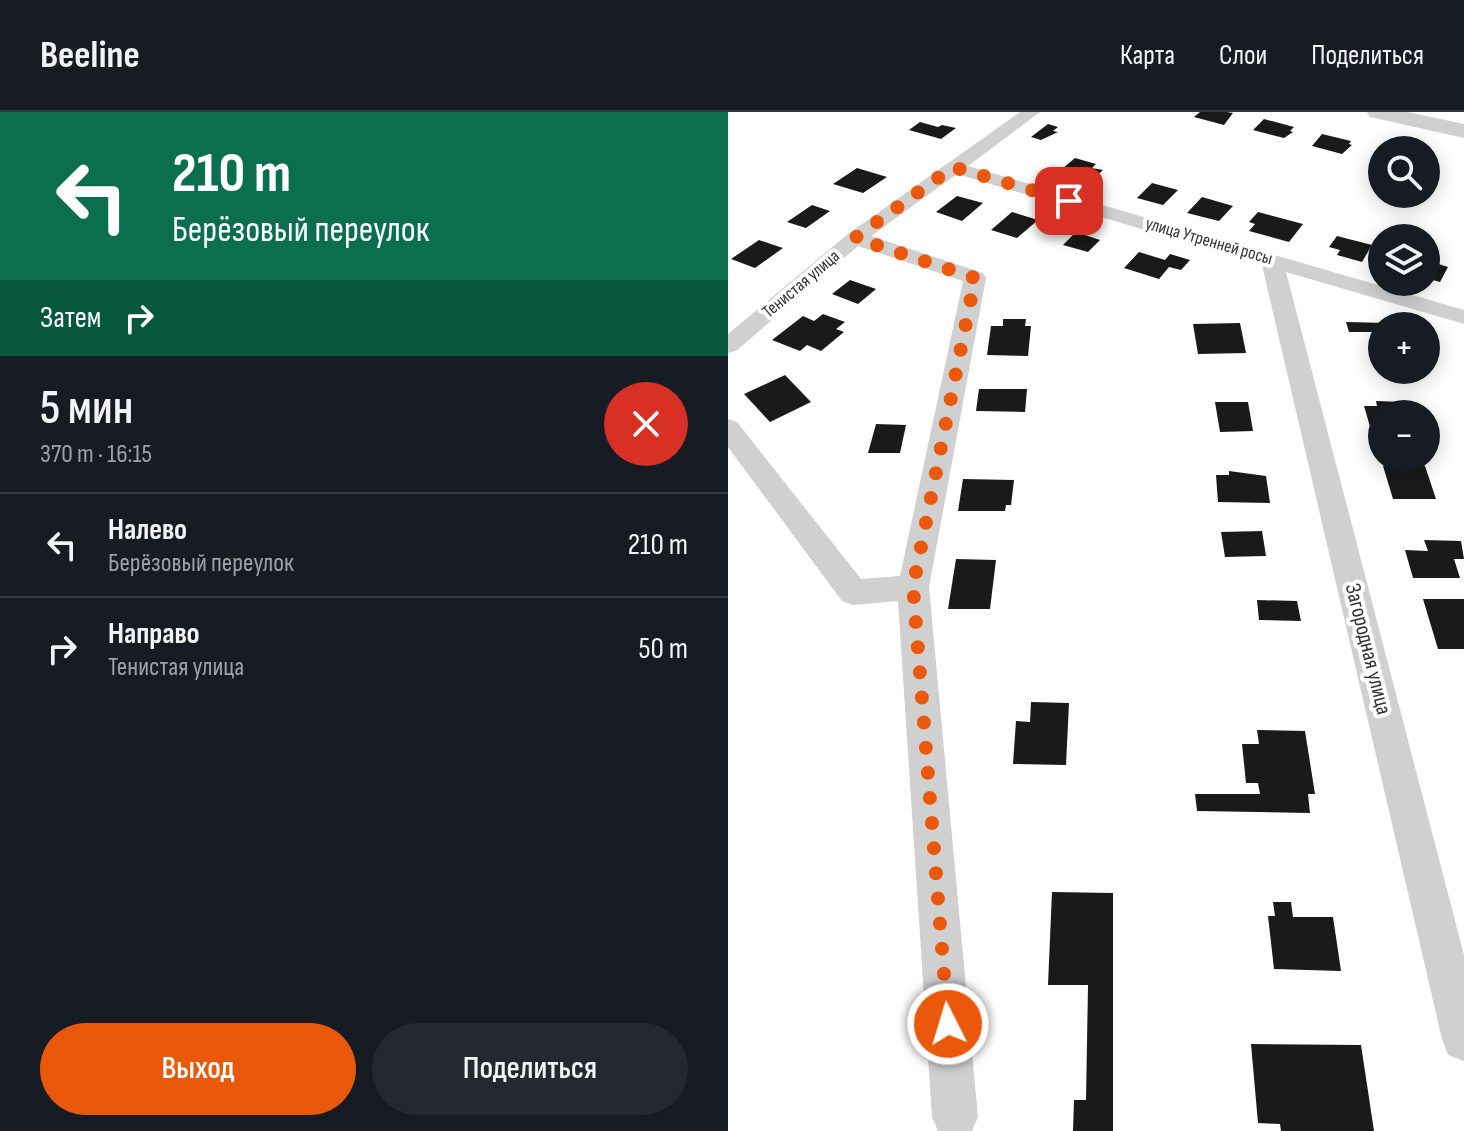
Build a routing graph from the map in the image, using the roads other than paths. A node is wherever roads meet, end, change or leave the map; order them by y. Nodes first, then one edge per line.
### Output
1 (1031, 112) edge
2 (1378, 112) edge
3 (1464, 131) edge
4 (953, 167) junction
5 (855, 238) junction
6 (1272, 260) junction
7 (1464, 317) edge
8 (728, 346) edge
9 (728, 428) edge
10 (913, 587) junction
11 (1464, 1039) edge
12 (955, 1117) dead end

1 - 4 street, Тенистая улица
2 - 3 street
4 - 5 street, Тенистая улица
4 - 6 street, улица Утренней росы
5 - 8 street, Тенистая улица
5 - 10 street
6 - 7 street, улица Утренней росы
6 - 11 street, Загородная улица
9 - 10 street
10 - 12 street

